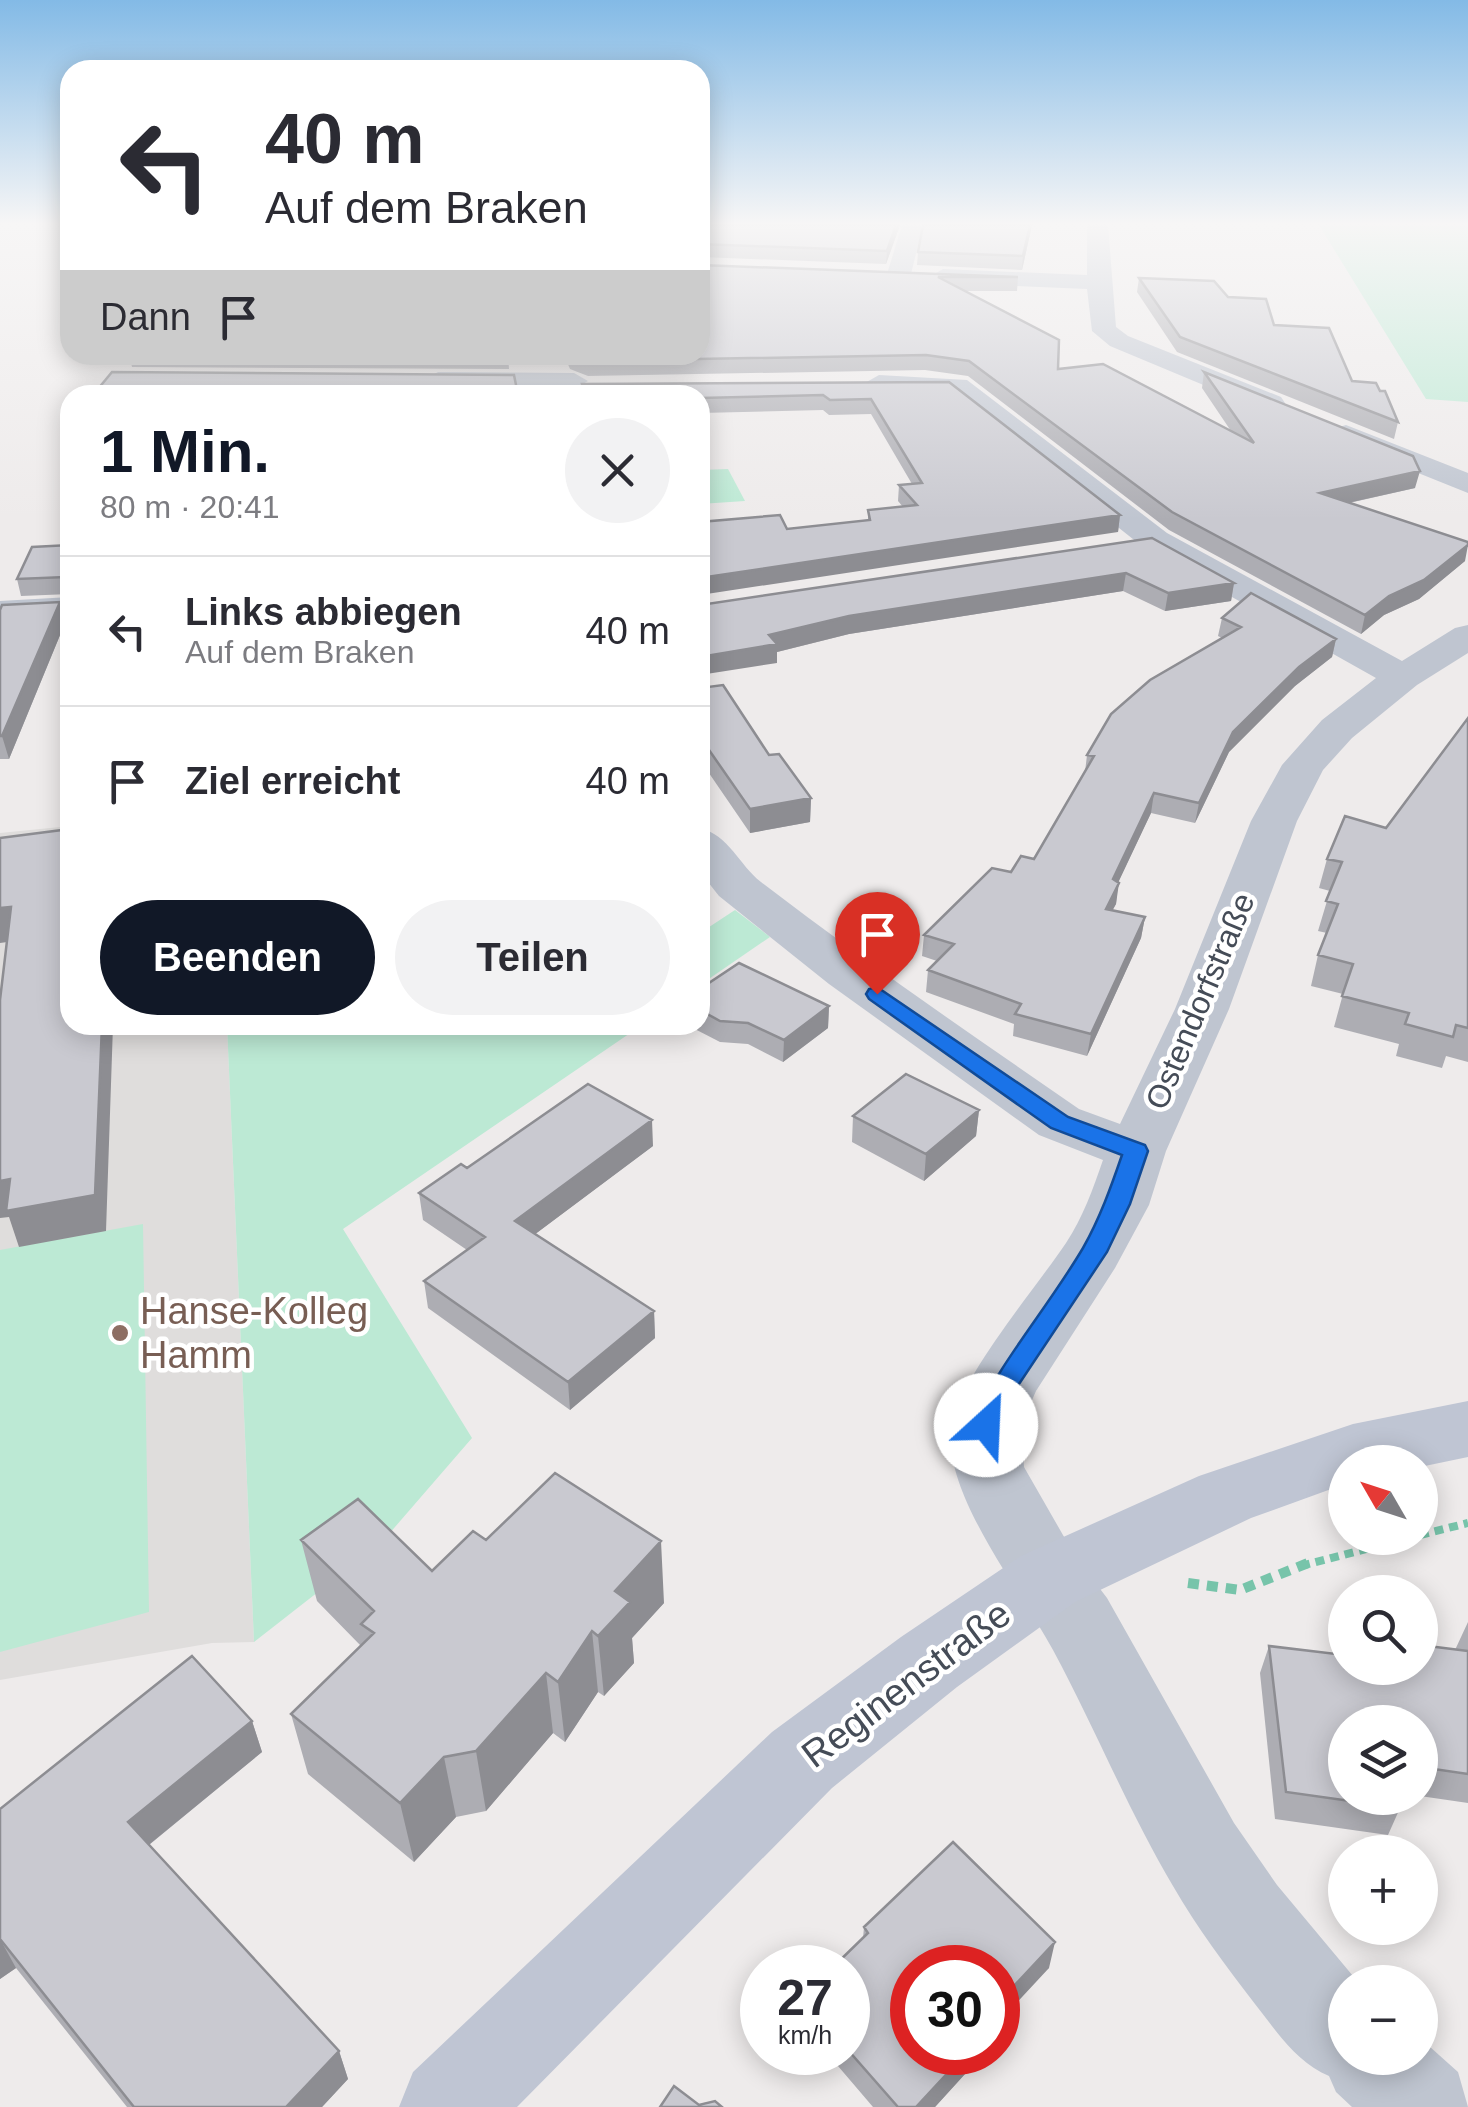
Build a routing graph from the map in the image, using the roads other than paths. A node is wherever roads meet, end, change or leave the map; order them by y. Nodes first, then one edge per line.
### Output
1 (1102, 323) edge
2 (406, 380) edge
3 (579, 382) edge
4 (848, 384) edge
5 (1293, 412) edge
6 (1328, 427) edge
7 (1468, 484) edge
8 (1155, 540) junction
9 (1118, 546) edge
10 (60, 609) edge
11 (0, 612) edge
12 (1468, 636) edge
13 (1404, 678) junction
14 (710, 854) edge
15 (1136, 1151) junction
16 (1468, 1428) edge
17 (1048, 1579) junction
18 (1328, 2019) edge
19 (1388, 2075) edge
20 (448, 2107) edge
21 (1423, 2107) edge

1 - 5 street
2 - 3 street
4 - 8 street
6 - 7 street
8 - 9 street
8 - 13 street
10 - 11 street
12 - 13 street, Ostendorfstraße
13 - 15 street, Ostendorfstraße
14 - 15 street
15 - 17 street, Ostendorfstraße
16 - 17 street, Reginenstraße
17 - 18 street, Ostendorfstraße
17 - 20 street, Reginenstraße
19 - 21 street

